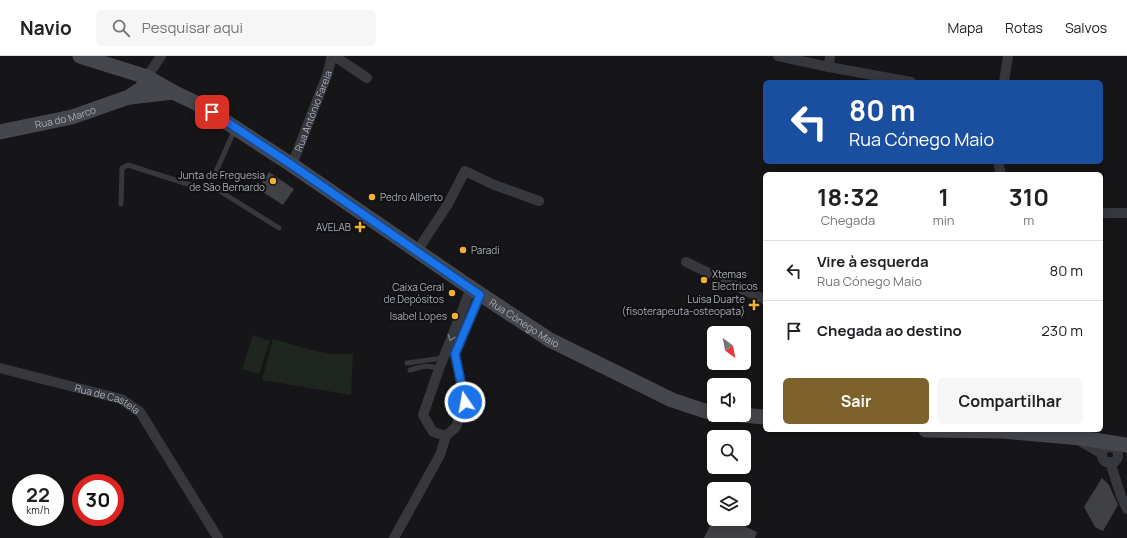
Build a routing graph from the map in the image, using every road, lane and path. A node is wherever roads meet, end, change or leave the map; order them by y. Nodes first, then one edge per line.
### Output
1 (80, 56) edge
2 (161, 56) edge
3 (332, 56) edge
4 (778, 56) edge
5 (830, 56) edge
6 (1008, 56) edge
7 (829, 67) junction
8 (147, 77) junction
9 (367, 78) dead end
10 (901, 80) edge
11 (1004, 80) edge
12 (173, 92) junction
13 (129, 97) junction
14 (236, 128) junction
15 (0, 132) edge
16 (292, 165) junction
17 (210, 185) junction
18 (539, 200) dead end
19 (121, 204) dead end
20 (1127, 212) edge
21 (1103, 213) edge
22 (279, 228) dead end
23 (417, 251) junction
24 (686, 262) dead end
25 (476, 292) junction
26 (763, 299) edge
27 (443, 358) junction
28 (407, 363) dead end
29 (0, 368) edge
30 (439, 369) junction
31 (410, 370) dead end
32 (707, 411) edge
33 (751, 416) edge
34 (763, 417) edge
35 (1020, 432) edge
36 (446, 436) junction
37 (1074, 438) junction
38 (1121, 448) edge
39 (1102, 454) junction
40 (1110, 462) junction
41 (1127, 509) edge
42 (218, 538) edge
43 (394, 538) edge

1 - 8 main road, Rua Cónego Maio
2 - 8 street
3 - 9 street, Rua António Farela
3 - 16 street, Rua António Farela
4 - 7 street
5 - 7 street
6 - 11 street
7 - 10 street
8 - 12 main road, Rua Cónego Maio
8 - 13 main road
12 - 13 main road
12 - 14 main road, Rua Cónego Maio
13 - 15 main road, Rua do Marco
14 - 16 main road, Rua Cónego Maio
14 - 17 lane
16 - 23 main road, Rua Cónego Maio
17 - 19 lane
17 - 22 lane
18 - 23 street
20 - 21 street
23 - 25 main road, Rua Cónego Maio
24 - 26 street
25 -> 27 street
25 - 32 main road, Rua Cónego Maio
25 - 36 street
27 - 28 lane
27 - 30 street
29 - 42 street, Rua de Castela
30 - 31 lane
30 - 36 street
33 - 34 main road
35 - 37 main road
36 - 43 street
37 - 38 main road
37 - 39 street
38 - 39 street
38 - 40 street
39 - 40 street
40 - 41 street

